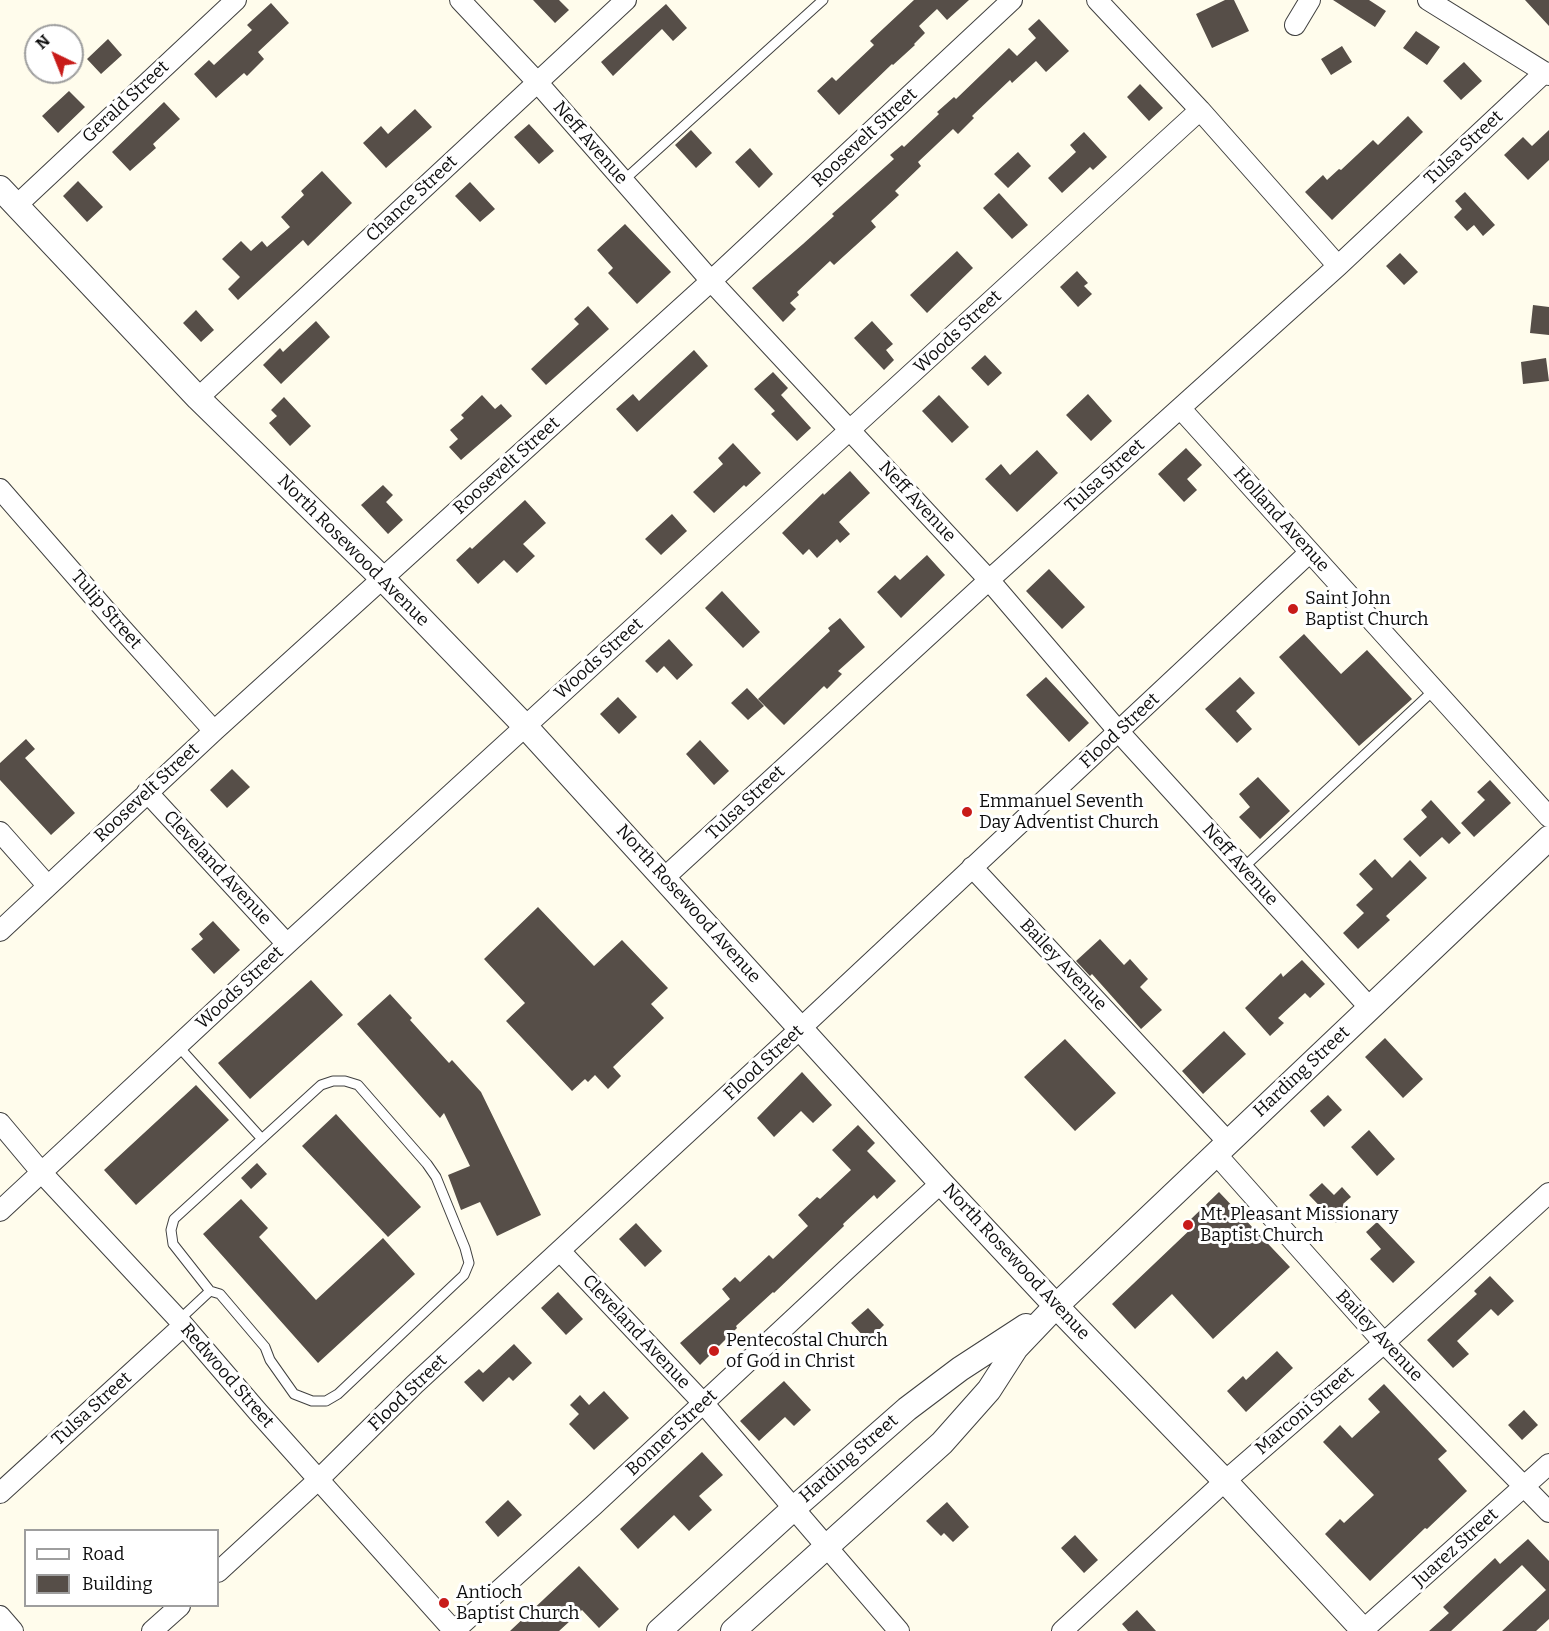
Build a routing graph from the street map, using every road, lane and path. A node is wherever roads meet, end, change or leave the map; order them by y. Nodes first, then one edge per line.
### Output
1 (236, 0) edge
2 (460, 0) edge
3 (626, 0) edge
4 (823, 0) edge
5 (1012, 0) edge
6 (1097, 0) edge
7 (1310, 0) edge
8 (1428, 0) edge
9 (1295, 25) dead end
10 (1547, 74) edge
11 (538, 83) junction
12 (1200, 110) junction
13 (623, 181) junction
14 (0, 188) edge
15 (17, 205) junction
16 (1338, 266) junction
17 (711, 281) junction
18 (198, 398) junction
19 (1181, 409) junction
20 (850, 431) junction
21 (0, 489) edge
22 (1310, 552) junction
23 (383, 579) junction
24 (989, 580) junction
25 (1434, 690) junction
26 (525, 726) junction
27 (214, 731) junction
28 (1119, 732) junction
29 (147, 792) junction
30 (1549, 817) edge
31 (0, 832) edge
32 (1549, 838) edge
33 (972, 867) junction
34 (1243, 868) junction
35 (664, 878) junction
36 (47, 885) junction
37 (0, 931) edge
38 (287, 944) junction
39 (1370, 1008) junction
40 (801, 1028) junction
41 (178, 1046) junction
42 (0, 1123) edge
43 (262, 1139) junction
44 (1222, 1148) junction
45 (42, 1173) junction
46 (941, 1183) junction
47 (1549, 1193) edge
48 (0, 1211) edge
49 (560, 1251) junction
50 (210, 1292) junction
51 (1056, 1306) junction
52 (181, 1323) junction
53 (1384, 1343) junction
54 (704, 1404) junction
55 (1549, 1464) edge
56 (318, 1480) junction
57 (1225, 1481) junction
58 (1524, 1487) junction
59 (0, 1493) edge
60 (793, 1509) junction
61 (1549, 1512) edge
62 (826, 1548) junction
63 (219, 1571) edge
64 (178, 1607) edge
65 (0, 1616) edge
66 (13, 1631) edge
67 (152, 1631) edge
68 (454, 1631) edge
69 (659, 1631) edge
70 (733, 1631) edge
71 (899, 1631) edge
72 (1062, 1631) edge
73 (1363, 1631) edge

1 - 15 street, Gerald Street
2 - 11 street, Neff Avenue
3 - 11 street, Chance Street
4 - 13 lane
5 - 17 street, Roosevelt Street
6 - 12 street
7 - 9 street
8 - 10 street
10 - 16 street, Tulsa Street
11 - 13 street, Neff Avenue
11 - 18 street, Chance Street
12 - 16 street
12 - 20 street, Woods Street
13 - 17 street, Neff Avenue
14 - 15 street, North Rosewood Avenue
15 - 18 street, North Rosewood Avenue
16 - 19 street, Tulsa Street
17 - 20 street, Neff Avenue
17 - 23 street, Roosevelt Street
18 - 23 street, North Rosewood Avenue
19 - 22 street, Holland Avenue
19 - 24 street, Tulsa Street
20 - 24 street, Neff Avenue
20 - 26 street, Woods Street
21 - 27 street, Tulip Street
22 - 25 street, Holland Avenue
22 - 28 street, Flood Street
23 - 26 street, North Rosewood Avenue
23 - 27 street, Roosevelt Street
24 - 28 street, Neff Avenue
24 - 35 street, Tulsa Street
25 - 30 street, Holland Avenue
25 - 34 lane
26 - 35 street, North Rosewood Avenue
26 - 38 street, Woods Street
27 - 29 street, Roosevelt Street
28 - 33 street, Flood Street
28 - 34 street, Neff Avenue
29 - 36 street, Roosevelt Street
29 - 38 street, Cleveland Avenue
31 - 36 street
32 - 39 street, Harding Street
33 - 40 street, Flood Street
33 - 44 street, Bailey Avenue
34 - 39 street, Neff Avenue
35 - 40 street, North Rosewood Avenue
36 - 37 street, Roosevelt Street
38 - 41 street, Woods Street
39 - 44 street, Harding Street
40 - 46 street, North Rosewood Avenue
40 - 49 street, Flood Street
41 - 43 lane
41 - 45 street, Woods Street
42 - 45 street, Redwood Street
43 - 50 lane
43 - 50 lane
44 - 51 street, Harding Street
44 - 53 street, Bailey Avenue
45 - 48 street, Woods Street
45 - 52 street, Redwood Street
46 - 51 street, North Rosewood Avenue
46 - 54 street, Bonner Street
47 - 53 street, Marconi Street
49 - 54 street, Cleveland Avenue
49 - 56 street, Flood Street
50 - 52 lane
51 - 57 street, North Rosewood Avenue
51 - 60 street, Harding Street
51 - 62 street, Harding Street
52 - 56 street, Redwood Street
52 - 59 street, Tulsa Street
53 - 57 street, Marconi Street
53 - 58 street, Bailey Avenue
54 - 60 street, Cleveland Avenue
54 - 68 street, Bonner Street
55 - 58 street, Juarez Street
56 - 63 street, Flood Street
56 - 68 street, Redwood Street
57 - 72 street, Marconi Street
57 - 73 street, North Rosewood Avenue
58 - 61 street, Bailey Avenue
58 - 73 street, Juarez Street
60 - 62 street, Cleveland Avenue
60 - 69 street, Harding Street
62 - 70 street, Harding Street
62 - 71 street, Cleveland Avenue
64 - 67 street
65 - 66 street

